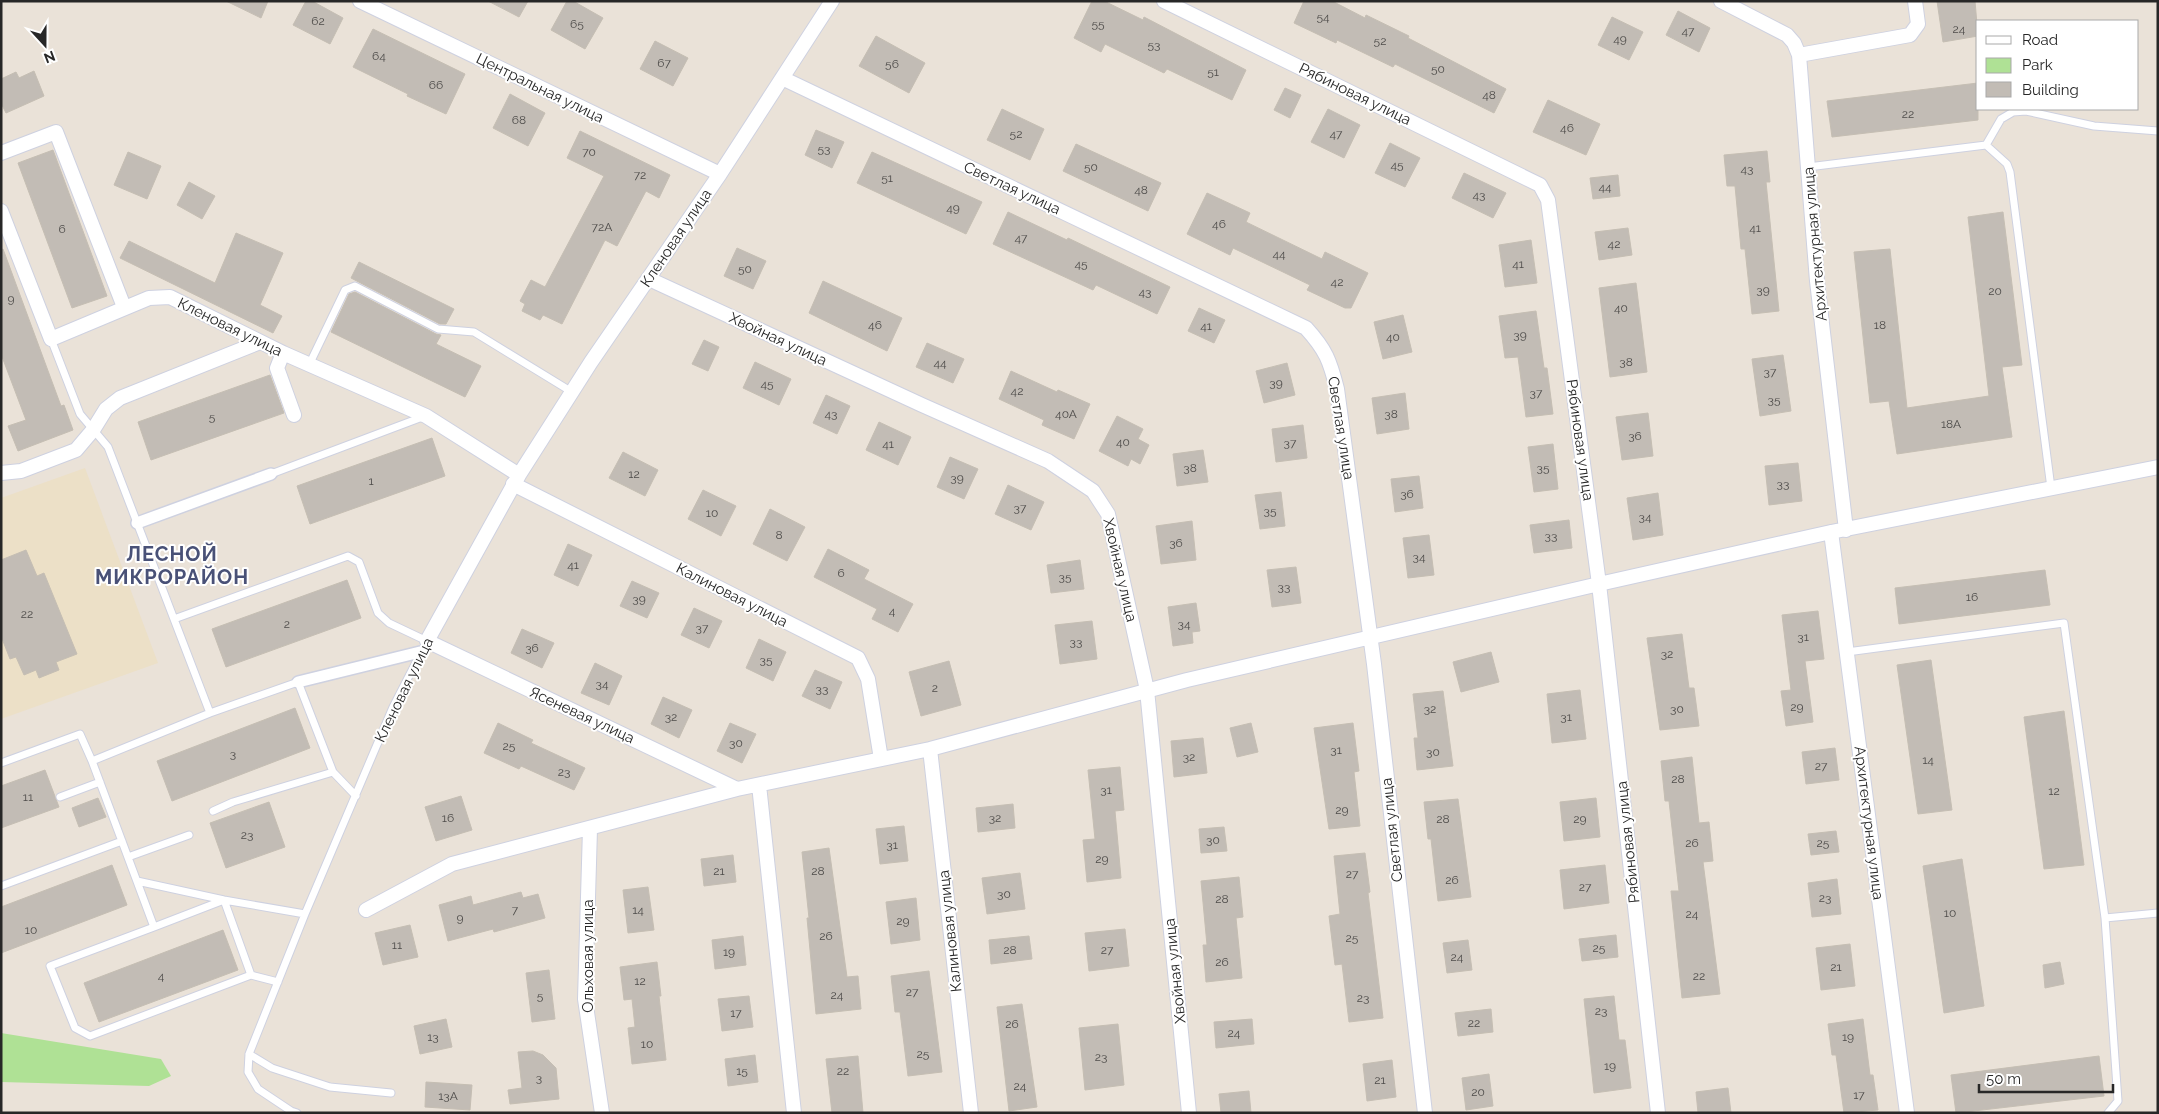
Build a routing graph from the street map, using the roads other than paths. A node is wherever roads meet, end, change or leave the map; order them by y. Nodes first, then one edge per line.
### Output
1 (360, 1) edge
2 (832, 1) edge
3 (1164, 1) edge
4 (1721, 1) edge
5 (1915, 1) edge
6 (1799, 55) junction
7 (782, 78) junction
8 (2158, 131) edge
9 (1986, 145) junction
10 (1, 154) edge
11 (1808, 167) junction
12 (720, 174) junction
13 (2, 216) edge
14 (649, 279) junction
15 (124, 307) junction
16 (51, 339) junction
17 (260, 342) junction
18 (283, 353) junction
19 (309, 364) junction
20 (572, 392) junction
21 (294, 415) dead end
22 (426, 416) junction
23 (93, 430) junction
24 (2158, 467) edge
25 (1, 473) edge
26 (271, 474) joint
27 (516, 480) junction
28 (2051, 488) junction
29 (137, 523) junction
30 (1846, 530) junction
31 (1831, 532) junction
32 (1599, 584) junction
33 (174, 619) junction
34 (1370, 639) junction
35 (423, 647) junction
36 (1847, 652) junction
37 (298, 682) junction
38 (1147, 690) junction
39 (210, 713) junction
40 (930, 749) junction
41 (881, 759) junction
42 (92, 761) junction
43 (1, 763) edge
44 (332, 772) junction
45 (100, 782) junction
46 (759, 786) junction
47 (737, 789) junction
48 (356, 796) junction
49 (60, 797) dead end
50 (213, 811) dead end
51 (590, 829) junction
52 (189, 835) dead end
53 (122, 841) junction
54 (128, 857) junction
55 (137, 882) junction
56 (1, 886) edge
57 (224, 900) junction
58 (366, 910) dead end
59 (2158, 913) edge
60 (305, 914) junction
61 (2105, 918) junction
62 (154, 927) junction
63 (251, 975) junction
64 (278, 982) junction
65 (249, 1054) junction
66 (391, 1093) dead end
67 (297, 1113) edge
68 (602, 1113) edge
69 (794, 1113) edge
70 (971, 1113) edge
71 (1189, 1113) edge
72 (1425, 1113) edge
73 (1658, 1113) edge
74 (1907, 1113) edge
75 (2108, 1113) edge

1 - 12 street, Центральная улица
2 - 7 street, Кленовая улица
3 - 32 street, Рябиновая улица
4 - 6 street, Архитектурная улица
5 - 6 street
6 - 11 street, Архитектурная улица
7 - 12 street, Кленовая улица
7 - 34 street, Светлая улица
8 - 9 lane
9 - 11 lane
9 - 28 lane
10 - 15 street
11 - 30 street, Архитектурная улица
12 - 14 street, Кленовая улица
13 - 16 street
14 - 20 street, Кленовая улица
14 - 38 street, Хвойная улица
15 - 16 street, Кленовая улица
15 - 17 street, Кленовая улица
16 - 23 lane
17 - 18 street, Кленовая улица
17 - 23 street
18 - 19 street, Кленовая улица
18 - 21 street
19 - 20 lane
19 - 22 street, Кленовая улица
20 - 27 street, Кленовая улица
22 - 26 lane
22 - 27 street, Кленовая улица
23 - 25 street
23 - 29 lane
24 - 28 street
26 - 29 street
27 - 35 street, Кленовая улица
27 - 41 street, Калиновая улица
28 - 30 street
29 - 33 lane
30 - 31 street
31 - 32 street
31 - 36 street, Архитектурная улица
32 - 34 street
32 - 73 street, Рябиновая улица
33 - 35 lane
33 - 39 lane
34 - 38 street
34 - 72 street, Светлая улица
35 - 37 street
35 - 47 street, Ясеневая улица
35 - 48 lane, Кленовая улица
36 - 61 lane
36 - 74 street, Архитектурная улица
37 - 39 lane
37 - 44 lane
38 - 40 street
38 - 71 street, Хвойная улица
39 - 42 lane
40 - 41 street
40 - 70 street, Калиновая улица
41 - 46 street
42 - 43 lane
42 - 45 lane
44 - 48 lane
44 - 50 lane
45 - 49 lane
45 - 53 lane
46 - 47 street
46 - 69 street
47 - 51 street
48 - 60 lane, Кленовая улица
51 - 58 street
51 - 68 street, Ольховая улица
52 - 54 lane
53 - 54 lane
53 - 56 lane
54 - 55 lane
55 - 57 lane
55 - 62 lane
57 - 60 lane
57 - 62 lane
57 - 63 lane
59 - 61 lane
60 - 64 lane, Кленовая улица
61 - 75 lane
62 - 63 lane
63 - 64 lane
64 - 65 lane, Кленовая улица
65 - 66 lane
65 - 67 lane

